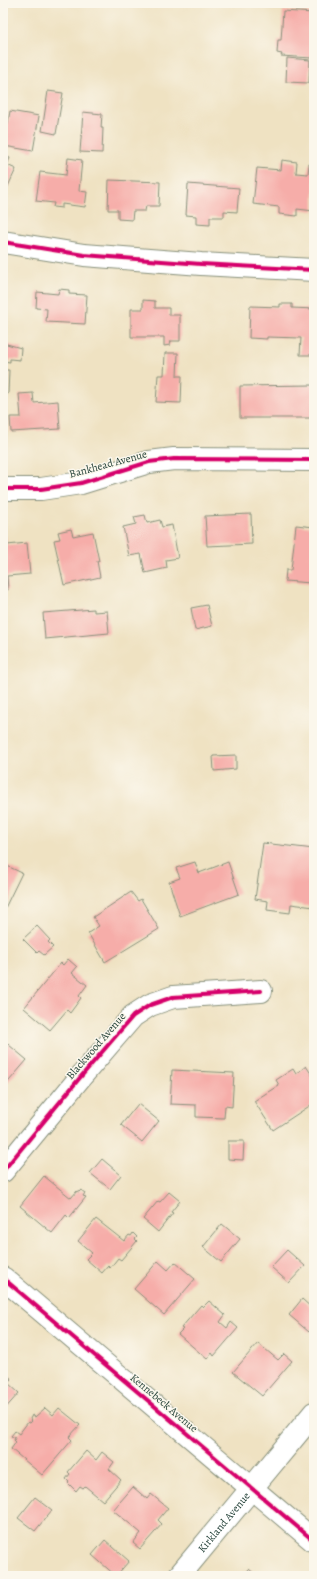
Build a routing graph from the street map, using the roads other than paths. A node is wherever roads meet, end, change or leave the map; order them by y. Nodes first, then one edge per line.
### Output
1 (3, 242) edge
2 (314, 270) edge
3 (314, 460) edge
4 (3, 489) edge
5 (261, 991) dead end
6 (3, 1171) edge
7 (3, 1278) edge
8 (314, 1413) edge
9 (251, 1489) junction
10 (314, 1541) edge
11 (179, 1576) edge

1 - 2 street
3 - 4 street, Bankhead Avenue
5 - 6 street, Blackwood Avenue
7 - 9 street, Kennebeck Avenue
8 - 9 street, Kirkland Avenue
9 - 10 street, Kennebeck Avenue
9 - 11 street, Kirkland Avenue

